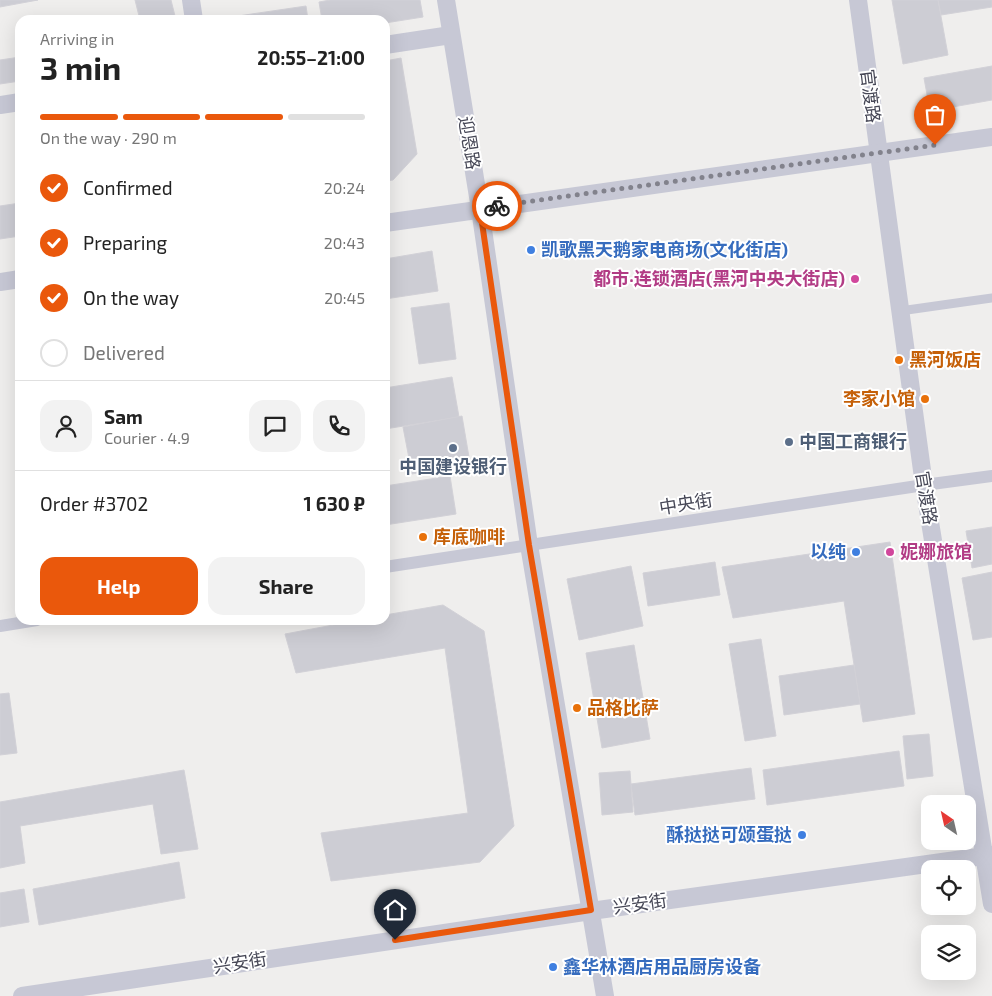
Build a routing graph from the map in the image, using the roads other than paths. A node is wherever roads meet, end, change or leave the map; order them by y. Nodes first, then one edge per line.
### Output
1 (191, 0) edge
2 (446, 0) edge
3 (858, 0) edge
4 (193, 15) edge
5 (451, 35) junction
6 (390, 44) edge
7 (15, 103) edge
8 (0, 105) edge
9 (992, 137) edge
10 (878, 153) junction
11 (480, 209) junction
12 (390, 222) edge
13 (15, 280) edge
14 (0, 282) edge
15 (992, 298) edge
16 (900, 311) junction
17 (992, 476) edge
18 (924, 485) junction
19 (529, 545) junction
20 (390, 566) edge
21 (15, 624) edge
22 (0, 626) edge
23 (988, 856) edge
24 (992, 904) edge
25 (591, 910) junction
26 (22, 996) edge
27 (605, 996) edge

1 - 4 street
2 - 5 street, 迎恩路
3 - 10 street, 官渡路
5 - 6 street
5 - 11 street, 迎恩路
7 - 8 street
9 - 10 street
10 - 11 street
10 - 16 street, 官渡路
11 - 12 street
11 - 19 street, 迎恩路
13 - 14 street
15 - 16 lane
16 - 18 street, 官渡路
17 - 18 street, 中央街
18 - 19 street, 中央街
18 - 23 street, 官渡路
19 - 20 street, 中央街
19 - 25 street, 迎恩路
21 - 22 street
23 - 24 street, 官渡路
23 - 25 street, 兴安街
25 - 26 street, 兴安街
25 - 27 street, 迎恩路

